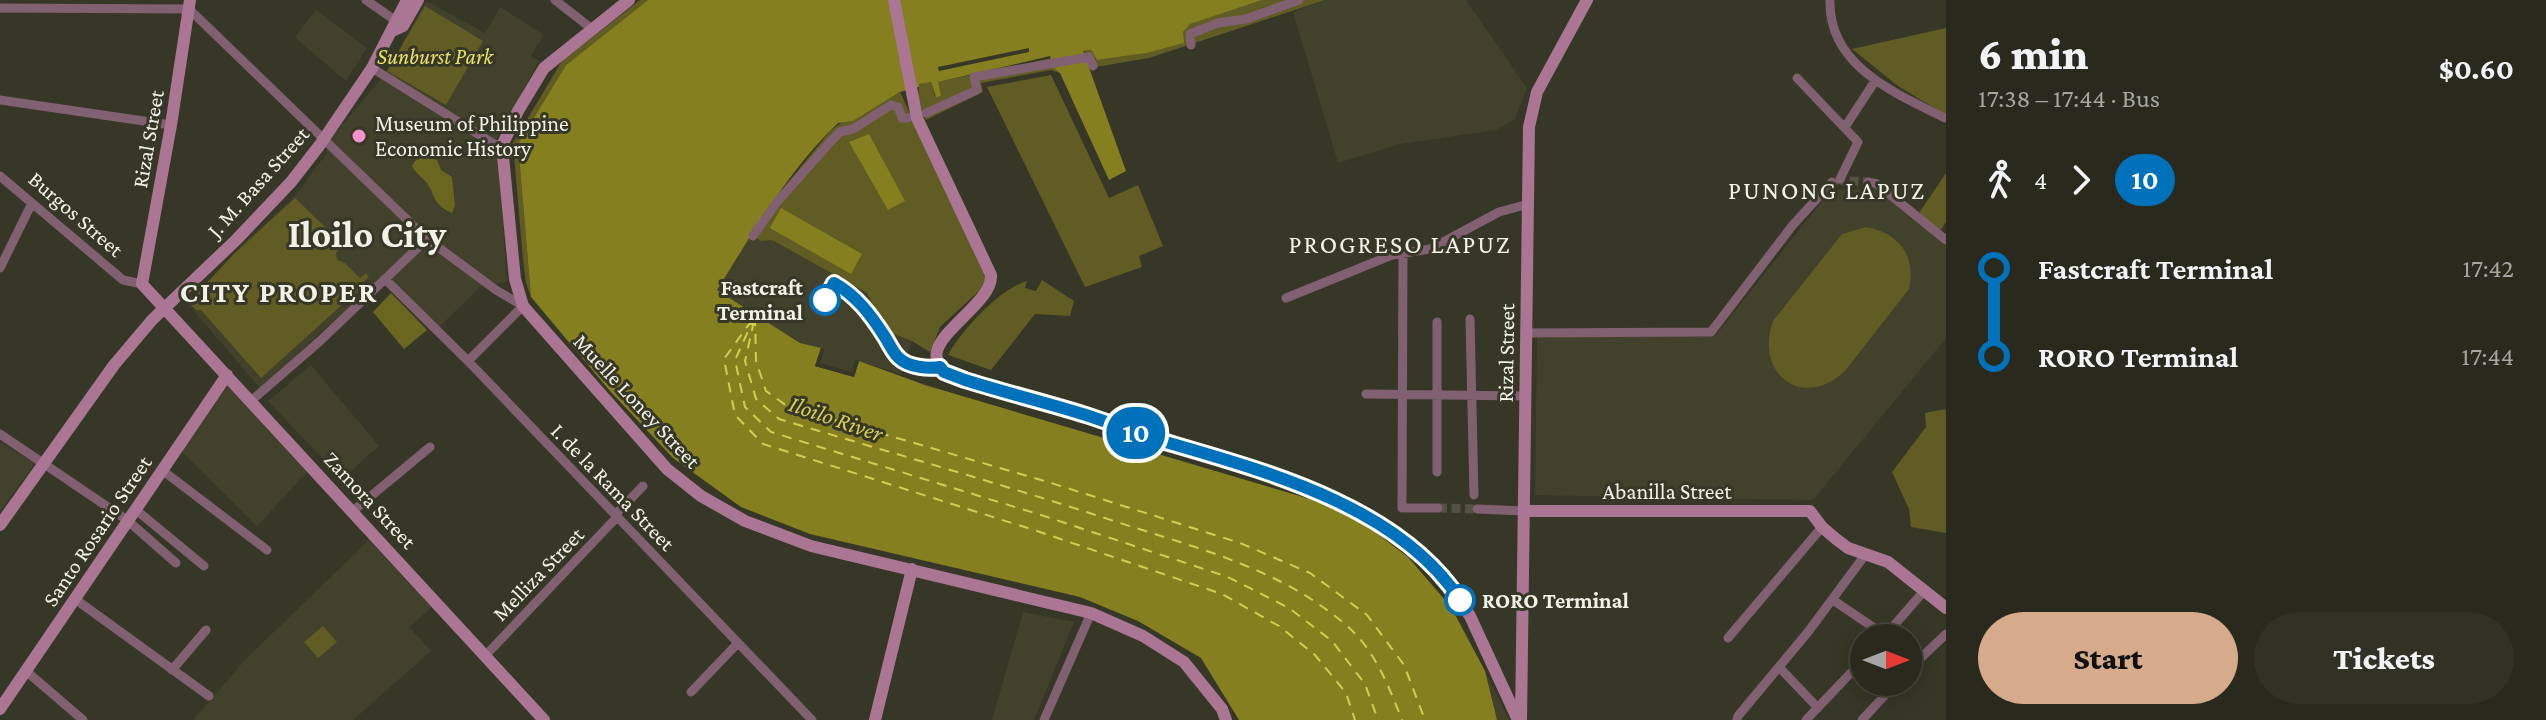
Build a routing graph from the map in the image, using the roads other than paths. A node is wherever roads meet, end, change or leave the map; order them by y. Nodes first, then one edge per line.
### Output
1 (366, 0) edge
2 (407, 0) edge
3 (418, 0) edge
4 (555, 0) edge
5 (629, 0) edge
6 (894, 0) edge
7 (1299, 0) edge
8 (1830, 0) edge
9 (1585, 1) edge
10 (54, 4) edge
11 (190, 5) edge
12 (0, 8) edge
13 (397, 25) junction
14 (592, 29) junction
15 (1191, 45) dead end
16 (1091, 62) dead end
17 (372, 68) junction
18 (1797, 78) dead end
19 (1875, 81) junction
20 (0, 100) edge
21 (926, 113) dead end
22 (908, 118) dead end
23 (1945, 118) edge
24 (171, 125) junction
25 (1845, 127) junction
26 (323, 140) junction
27 (502, 146) junction
28 (0, 176) edge
29 (1868, 182) tunnel mouth
30 (32, 203) junction
31 (1528, 204) junction
32 (753, 236) dead end
33 (427, 239) junction
34 (1946, 240) edge
35 (1403, 254) junction
36 (0, 268) edge
37 (386, 280) junction
38 (142, 284) junction
39 (1286, 298) dead end
40 (523, 306) junction
41 (164, 308) junction
42 (1470, 319) dead end
43 (1437, 322) dead end
44 (1526, 333) junction
45 (468, 361) junction
46 (227, 375) junction
47 (1366, 394) dead end
48 (1403, 394) junction
49 (1439, 395) junction
50 (1473, 395) junction
51 (1525, 396) junction
52 (251, 401) junction
53 (0, 434) edge
54 (430, 447) dead end
55 (44, 462) junction
56 (162, 470) junction
57 (1437, 472) dead end
58 (643, 486) dead end
59 (1474, 495) dead end
60 (1438, 508) tunnel mouth
61 (135, 509) junction
62 (1477, 509) tunnel mouth
63 (353, 511) junction
64 (1524, 511) junction
65 (616, 516) junction
66 (127, 520) junction
67 (0, 525) edge
68 (1822, 527) junction
69 (267, 550) dead end
70 (1865, 555) junction
71 (176, 563) dead end
72 (204, 566) dead end
73 (912, 569) junction
74 (1924, 591) junction
75 (75, 599) junction
76 (1833, 600) junction
77 (1946, 608) edge
78 (1091, 613) junction
79 (1867, 624) edge
80 (1897, 624) edge
81 (206, 630) dead end
82 (1946, 634) edge
83 (1728, 638) dead end
84 (738, 643) junction
85 (485, 656) junction
86 (1922, 656) edge
87 (1779, 667) junction
88 (172, 670) junction
89 (26, 671) junction
90 (1850, 674) edge
91 (691, 692) dead end
92 (209, 696) dead end
93 (1884, 696) edge
94 (1818, 708) junction
95 (0, 709) edge
96 (83, 720) edge
97 (544, 720) edge
98 (812, 720) edge
99 (875, 720) edge
100 (1044, 720) edge
101 (1226, 720) edge
102 (1520, 720) edge
103 (1737, 720) edge
104 (1806, 720) edge
105 (1862, 720) edge

1 - 13 street
2 - 13 main road, J. M. Basa Street
3 - 13 main road, J. M. Basa Street
4 - 14 street
5 - 14 main road
6 - 102 main road
7 - 15 street
8 - 19 street
9 - 31 main road, Rizal Street
10 - 11 street
10 - 12 street
11 - 24 main road, Rizal Street
11 - 26 street
13 - 17 main road, J. M. Basa Street
14 - 27 main road
16 - 21 street
17 - 26 main road, J. M. Basa Street
17 - 27 street
18 - 25 street
19 - 23 street
19 - 25 street
20 - 24 street
22 - 32 street
24 - 38 main road, Rizal Street
25 - 44 street
26 - 33 street
26 - 41 main road, J. M. Basa Street
27 - 40 main road, Muelle Loney Street
28 - 30 street, Burgos Street
29 - 34 street
30 - 36 street
30 - 38 street, Burgos Street
31 - 35 street
31 - 44 main road, Rizal Street
33 - 37 street
33 - 40 street
35 - 39 street
35 - 48 street
37 - 45 street, I. de la Rama Street
37 - 52 street
38 - 41 main road, Burgos Street
40 - 45 street
40 - 73 main road, Muelle Loney Street
41 - 46 main road, Zamora Street
41 - 55 main road, J. M. Basa Street
42 - 50 street
43 - 49 street
44 - 51 main road, Rizal Street
45 - 65 street, I. de la Rama Street
46 - 52 main road, Zamora Street
46 - 56 main road, Santo Rosario Street
47 - 48 street
48 - 49 street
48 - 60 street
49 - 50 street
49 - 57 street
50 - 51 street
50 - 59 street
51 - 64 main road, Rizal Street
52 - 63 main road, Zamora Street
53 - 55 street
54 - 63 street
55 - 66 street
55 - 67 main road, J. M. Basa Street
56 - 61 main road, Santo Rosario Street
56 - 69 street
58 - 65 street, Melliza Street
61 - 66 main road, Santo Rosario Street
61 - 72 street
62 - 64 street
63 - 85 main road, Zamora Street
64 - 68 main road, Abanilla Street
64 - 102 main road, Rizal Street
65 - 84 street, I. de la Rama Street
65 - 85 street, Melliza Street
66 - 71 street
66 - 75 main road, Santo Rosario Street
68 - 70 main road
68 - 83 street
70 - 74 main road
70 - 76 street
73 - 78 main road, Muelle Loney Street
73 - 99 main road
74 - 77 main road
74 - 80 street
75 - 88 street
75 - 89 main road, Santo Rosario Street
76 - 79 street
76 - 87 street
78 - 100 street
78 - 101 main road, Muelle Loney Street
81 - 88 street
82 - 86 street
84 - 91 street
84 - 98 street, I. de la Rama Street
85 - 97 main road, Zamora Street
87 - 94 street
87 - 103 street
88 - 92 street
89 - 95 main road, Santo Rosario Street
89 - 96 street
90 - 94 street
93 - 105 street
94 - 104 street

